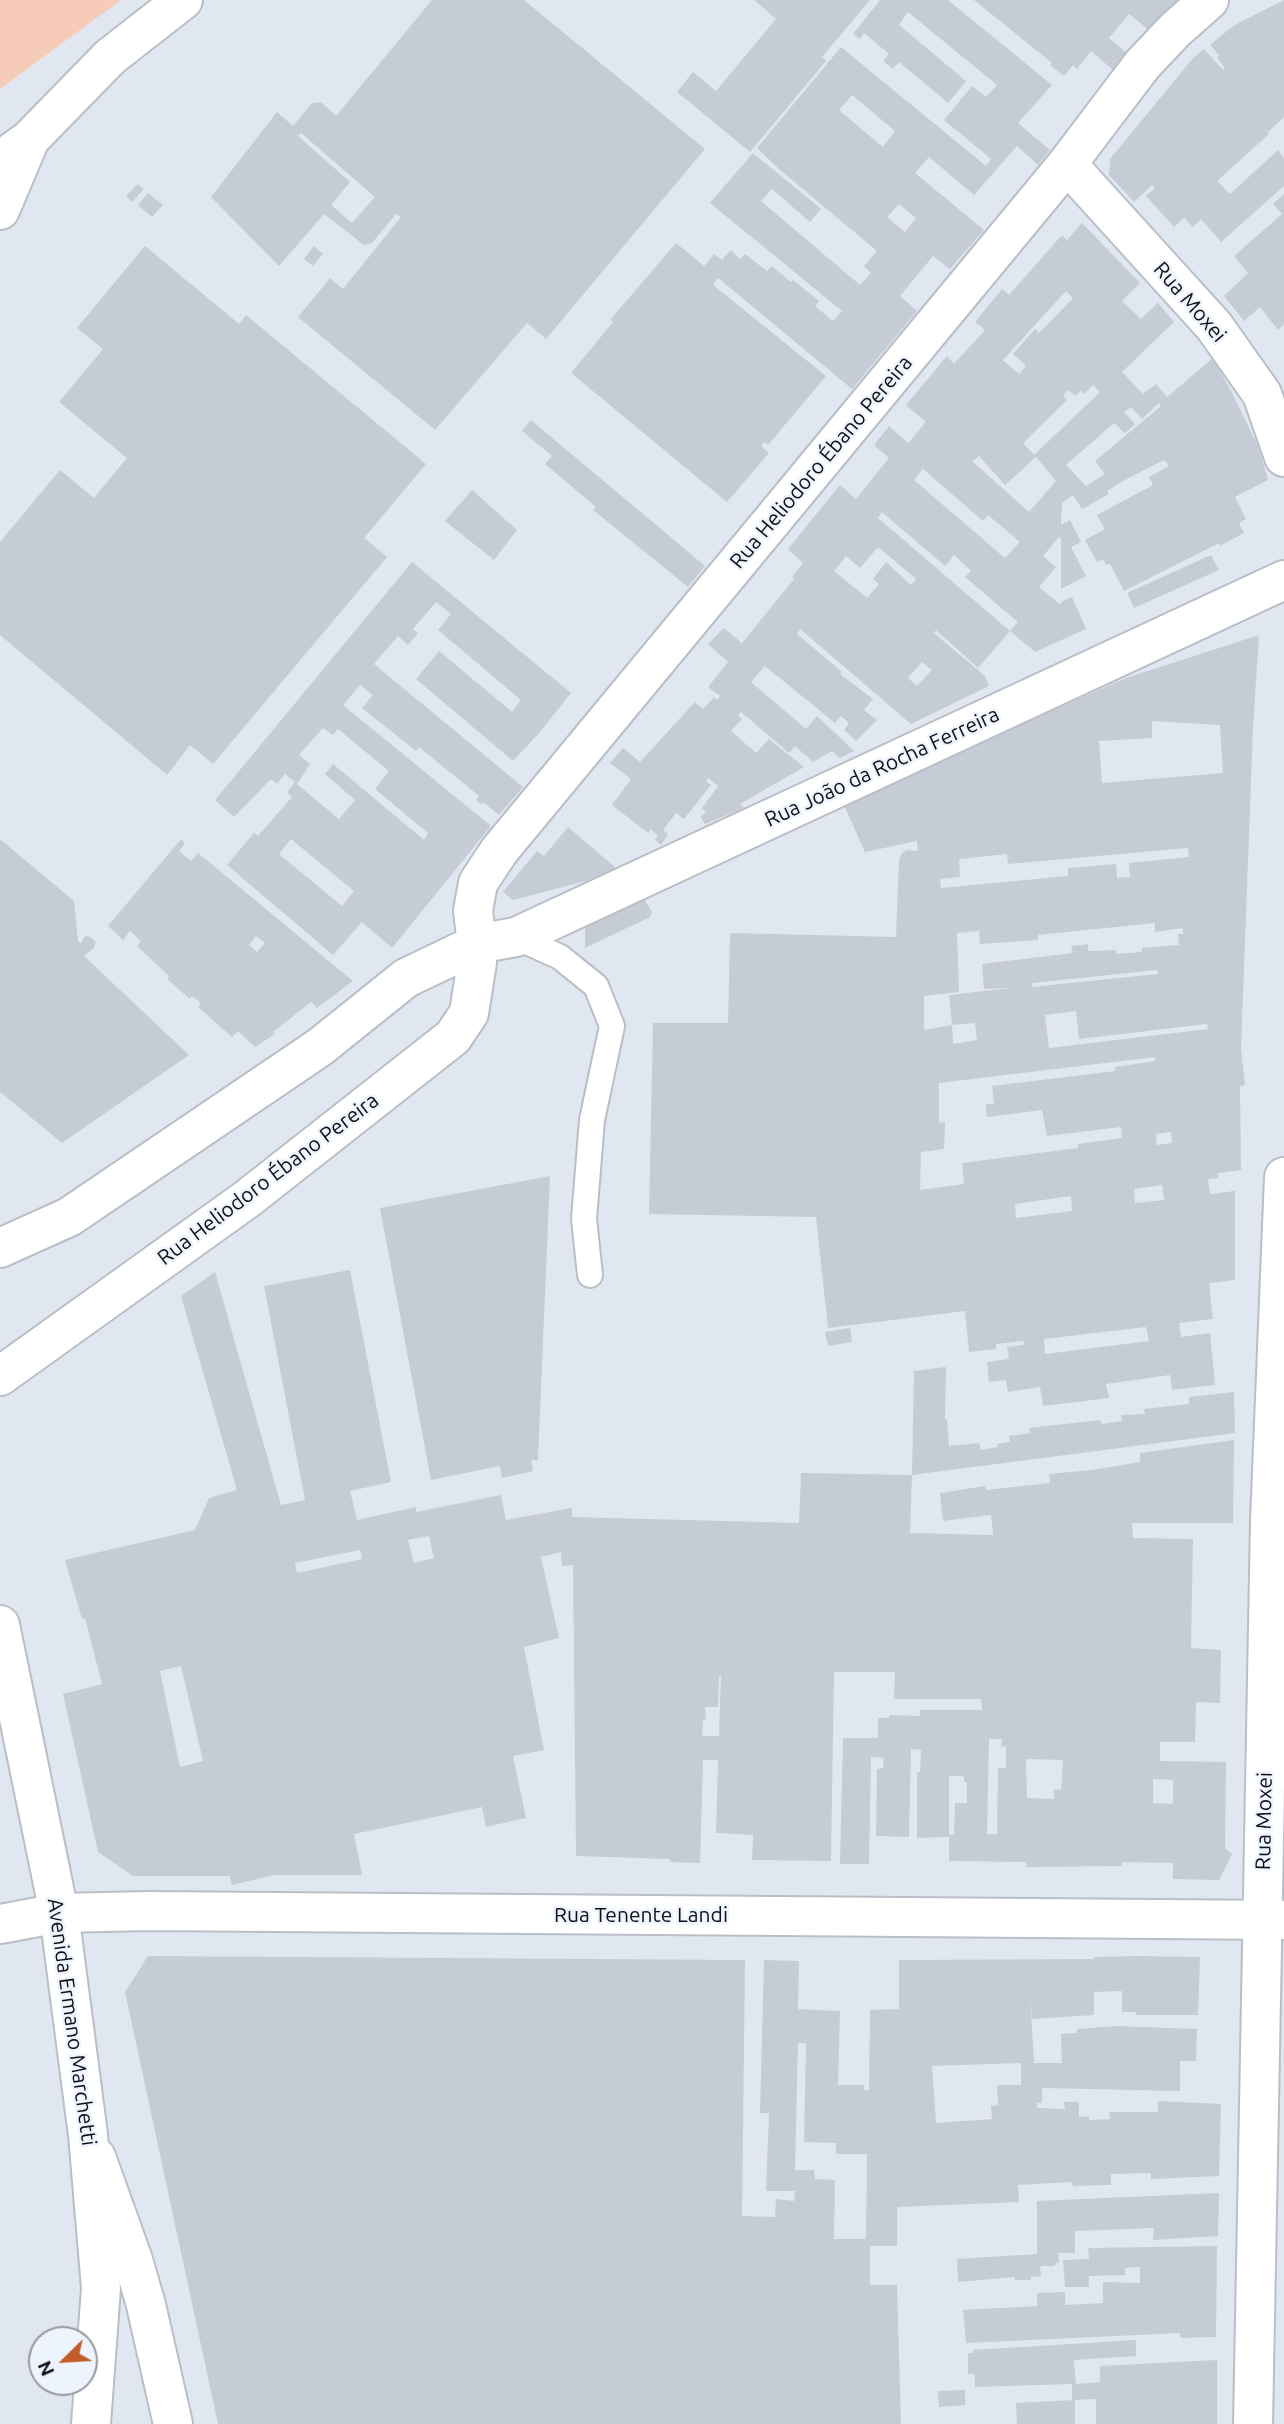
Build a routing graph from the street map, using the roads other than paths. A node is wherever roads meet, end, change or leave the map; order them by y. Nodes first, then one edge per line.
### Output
1 (183, 0) edge
2 (1209, 0) edge
3 (15, 150) edge
4 (1067, 164) junction
5 (0, 210) edge
6 (1284, 457) edge
7 (1284, 580) edge
8 (516, 937) junction
9 (477, 944) junction
10 (1284, 1177) edge
11 (0, 1248) edge
12 (590, 1275) dead end
13 (0, 1376) edge
14 (1277, 1521) edge
15 (0, 1625) edge
16 (59, 1913) junction
17 (1273, 1920) edge
18 (0, 1924) edge
19 (88, 2135) junction
20 (91, 2424) edge
21 (173, 2424) edge
22 (1253, 2424) edge

1 - 3 street
2 - 4 street, Rua Heliodoro Ébano Pereira
3 - 5 street
4 - 6 street, Rua Moxei
4 - 9 street, Rua Heliodoro Ébano Pereira
7 - 8 street, Rua João da Rocha Ferreira
8 - 9 street, Rua João da Rocha Ferreira
8 - 12 lane
9 - 11 street
9 - 13 street, Rua Heliodoro Ébano Pereira
10 - 14 street, Rua Moxei
14 - 17 street, Rua Moxei
15 - 16 street, Avenida Ermano Marchetti
16 - 17 street, Rua Tenente Landi
16 - 18 street, Rua Tenente Landi
16 - 19 street, Avenida Ermano Marchetti
17 - 22 street, Rua Moxei
19 - 20 street, Avenida Ermano Marchetti
19 - 21 street

